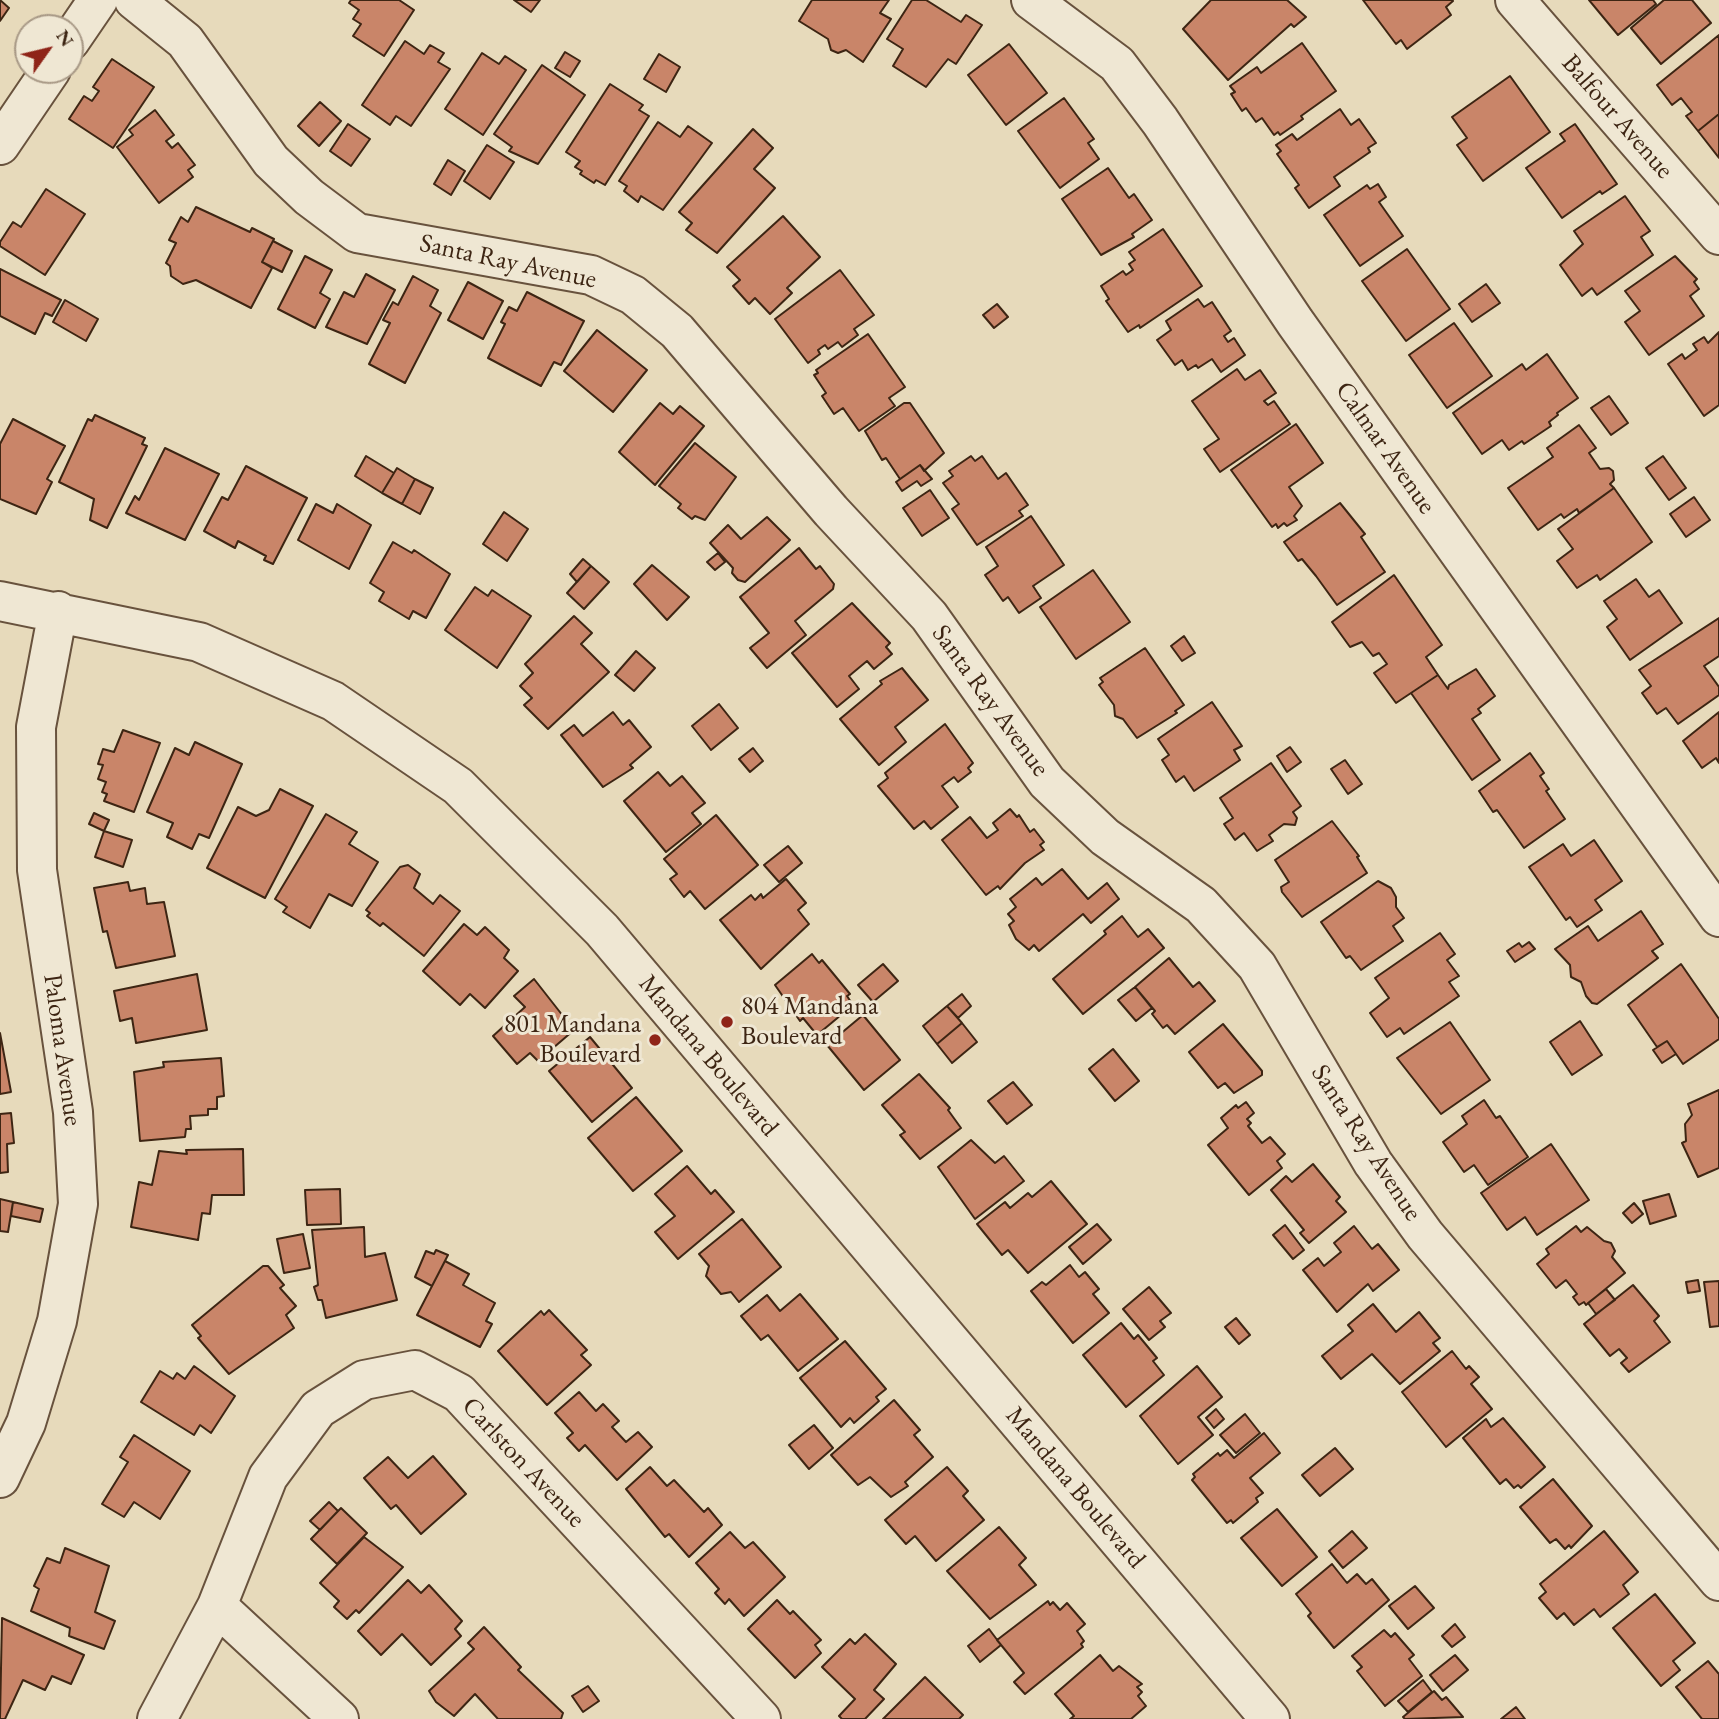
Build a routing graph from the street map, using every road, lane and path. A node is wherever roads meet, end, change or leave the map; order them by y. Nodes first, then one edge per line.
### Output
1 (98, 0) edge
2 (134, 0) edge
3 (1031, 0) edge
4 (1515, 0) edge
5 (84, 20) edge
6 (41, 84) edge
7 (0, 145) edge
8 (1719, 235) edge
9 (0, 601) edge
10 (58, 611) junction
11 (1719, 917) edge
12 (0, 1478) edge
13 (1719, 1581) edge
14 (217, 1606) junction
15 (157, 1719) edge
16 (339, 1719) edge
17 (761, 1719) edge
18 (1270, 1719) edge

1 - 5 street
2 - 13 street, Santa Ray Avenue
3 - 11 street, Calmar Avenue
4 - 8 street, Balfour Avenue
6 - 7 street
9 - 10 street, Mandana Boulevard
10 - 12 street, Paloma Avenue
10 - 18 street, Mandana Boulevard
14 - 15 street, Carlston Avenue
14 - 16 street
14 - 17 street, Carlston Avenue

